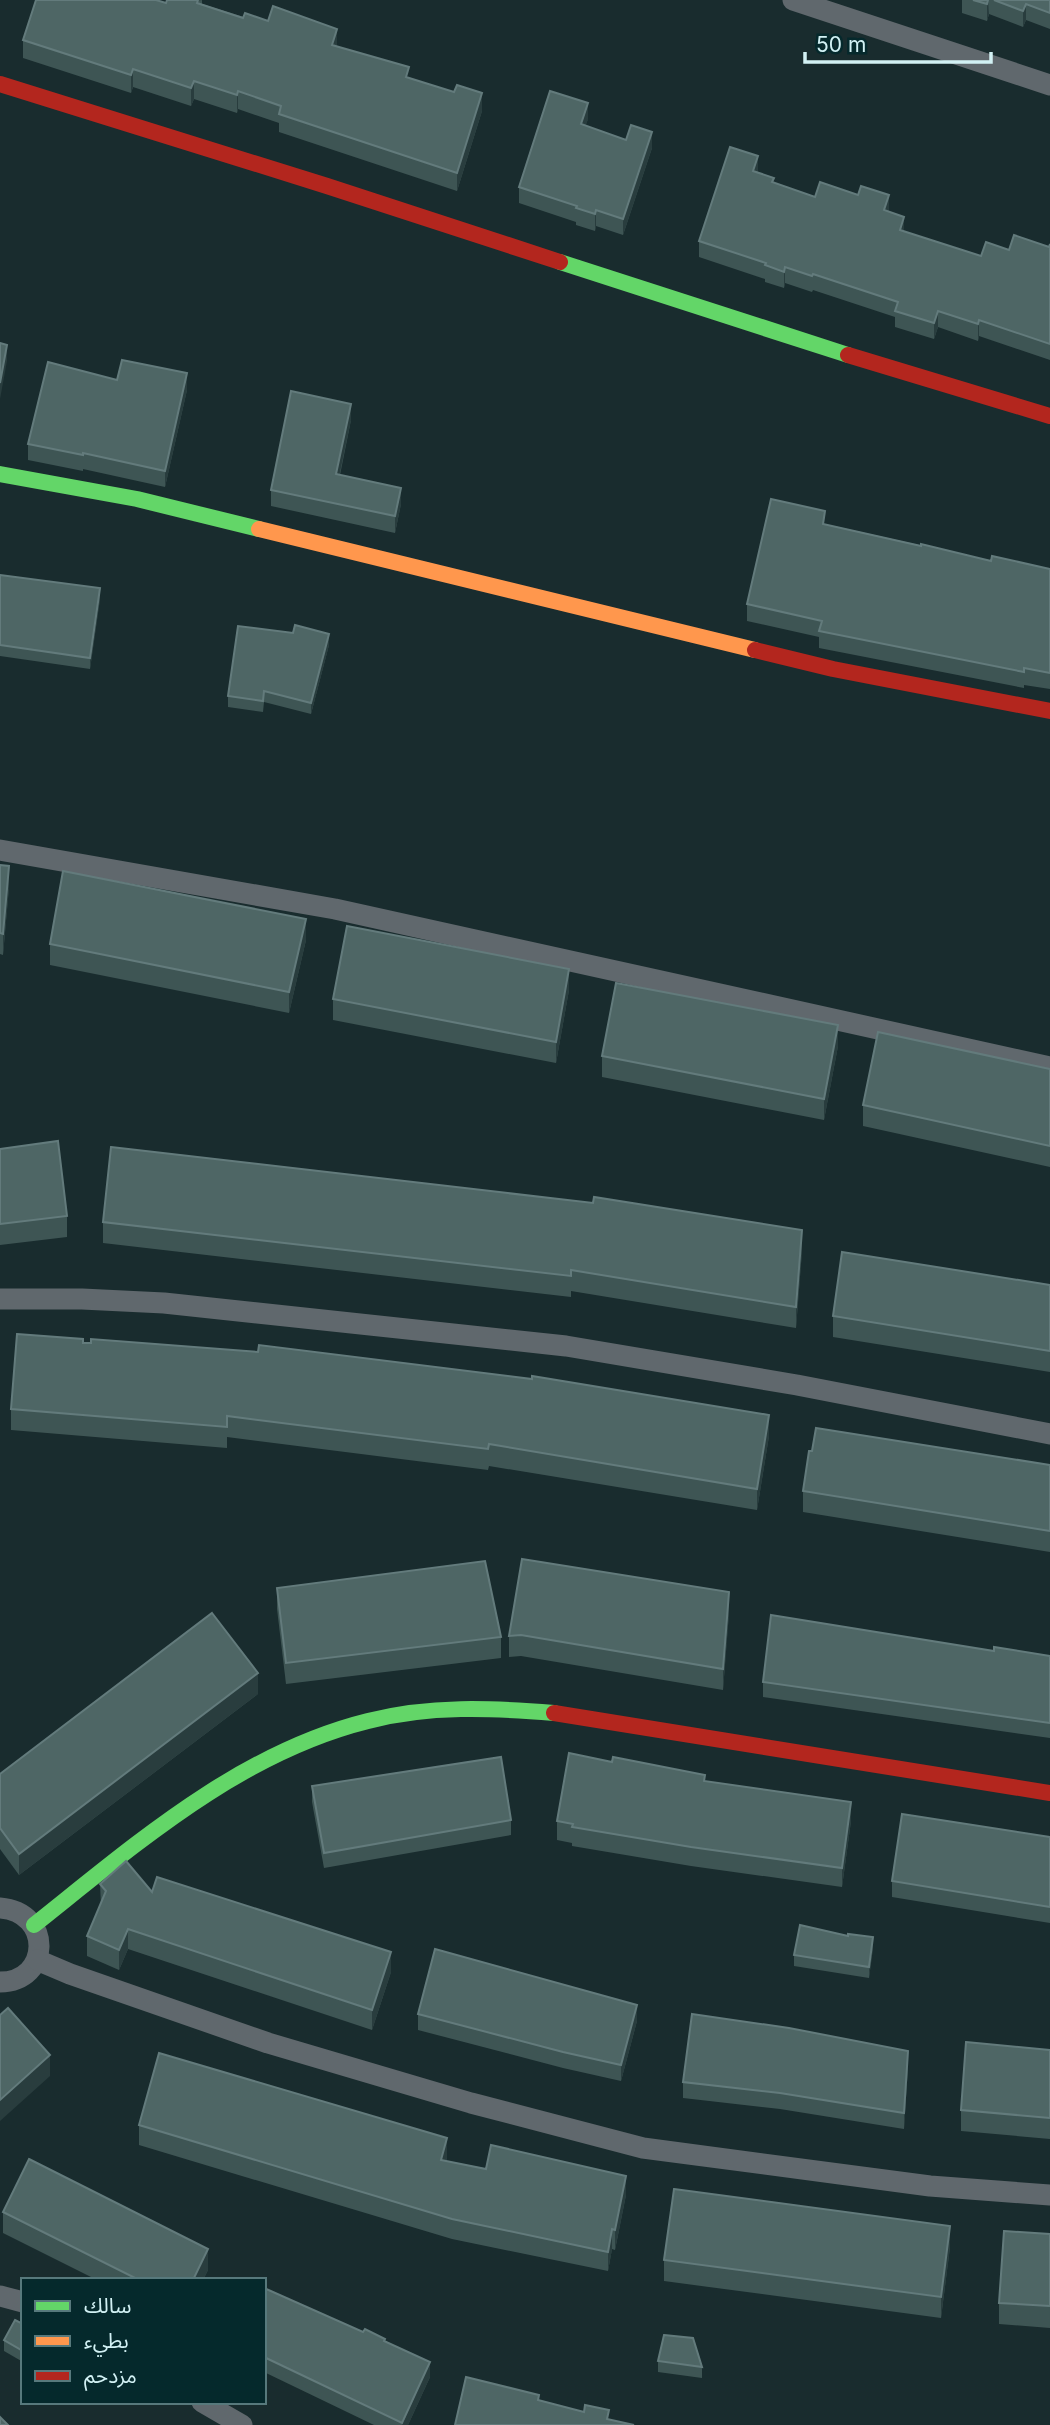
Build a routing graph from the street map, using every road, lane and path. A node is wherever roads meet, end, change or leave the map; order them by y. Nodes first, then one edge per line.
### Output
1 (793, 0) edge
2 (0, 84) edge
3 (1050, 85) edge
4 (1050, 416) edge
5 (0, 474) edge
6 (1050, 711) edge
7 (0, 850) edge
8 (1050, 1067) edge
9 (0, 1299) edge
10 (1050, 1434) edge
11 (1050, 1793) edge
12 (0, 1908) edge
13 (34, 1925) junction
14 (37, 1960) junction
15 (0, 1982) edge
16 (1050, 2195) edge
17 (0, 2296) edge
18 (21, 2301) edge
19 (205, 2404) edge
20 (242, 2425) edge

1 - 3 street
2 - 4 street
5 - 6 street
7 - 8 street
9 - 10 street
11 - 13 street
12 - 13 street
13 - 14 street
14 - 15 street
14 - 16 street
17 - 18 street
19 - 20 street

